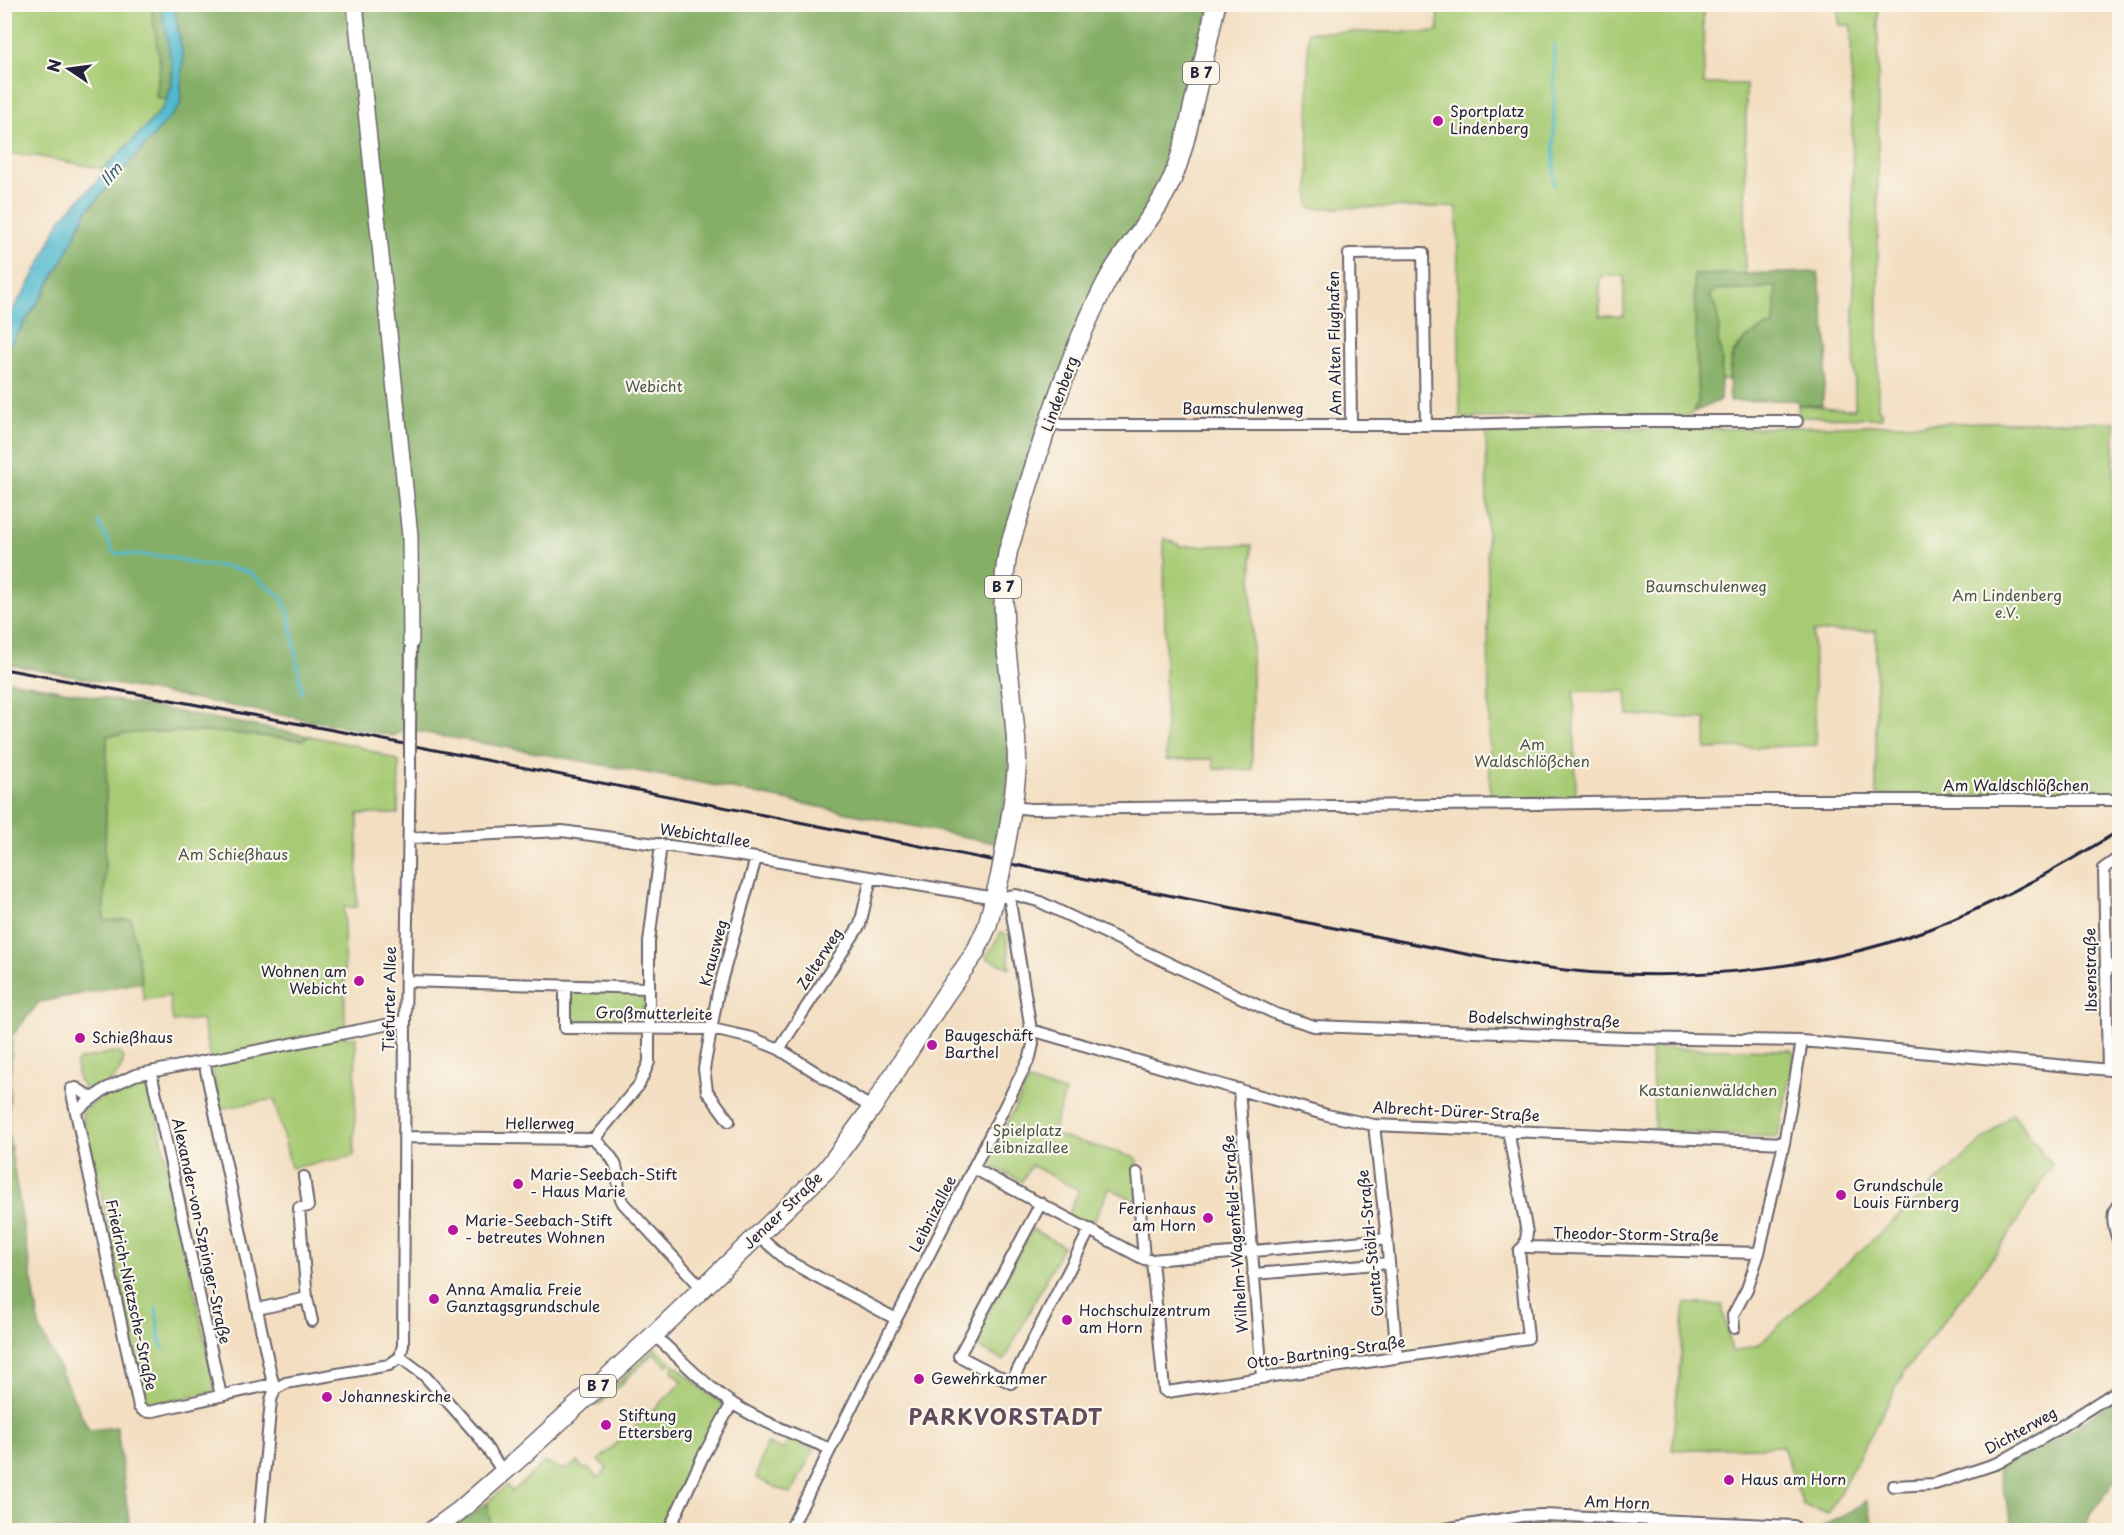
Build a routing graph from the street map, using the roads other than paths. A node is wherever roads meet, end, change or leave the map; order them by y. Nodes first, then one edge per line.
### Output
1 (355, 4) edge
2 (1216, 4) edge
3 (1797, 421) dead end
4 (1049, 422) junction
5 (1351, 424) junction
6 (1426, 424) junction
7 (411, 641) joint
8 (2120, 800) edge
9 (1012, 807) junction
10 (409, 838) junction
11 (661, 844) junction
12 (2120, 857) edge
13 (756, 858) junction
14 (871, 878) junction
15 (1002, 897) junction
16 (2107, 967) junction
17 (2120, 967) edge
18 (406, 981) junction
19 (565, 986) junction
20 (648, 988) junction
21 (405, 1021) junction
22 (648, 1028) junction
23 (712, 1029) junction
24 (1031, 1030) junction
25 (1802, 1041) junction
26 (779, 1049) junction
27 (204, 1061) junction
28 (2114, 1071) edge
29 (151, 1072) junction
30 (1239, 1089) junction
31 (92, 1098) junction
32 (872, 1108) junction
33 (76, 1111) junction
34 (729, 1121) dead end
35 (1374, 1125) junction
36 (1508, 1130) junction
37 (404, 1137) junction
38 (594, 1139) junction
39 (1784, 1143) junction
40 (973, 1168) junction
41 (1137, 1173) dead end
42 (304, 1177) dead end
43 (1041, 1203) junction
44 (2120, 1203) edge
45 (1090, 1229) junction
46 (758, 1235) junction
47 (1387, 1239) junction
48 (1525, 1245) junction
49 (2120, 1247) edge
50 (1252, 1251) junction
51 (1759, 1253) junction
52 (1148, 1259) junction
53 (1389, 1263) junction
54 (1253, 1274) junction
55 (702, 1288) junction
56 (307, 1298) junction
57 (257, 1309) junction
58 (896, 1318) junction
59 (312, 1321) dead end
60 (1734, 1328) dead end
61 (654, 1335) junction
62 (400, 1357) junction
63 (1397, 1358) junction
64 (1262, 1377) junction
65 (274, 1387) junction
66 (2120, 1389) edge
67 (221, 1396) junction
68 (732, 1403) junction
69 (830, 1449) junction
70 (504, 1473) junction
71 (1893, 1486) dead end
72 (1794, 1526) dead end
73 (259, 1530) edge
74 (433, 1530) edge
75 (669, 1530) edge
76 (790, 1530) edge
77 (1439, 1530) edge

1 - 7 street
2 - 4 main road, Lindenberg / B 7
3 - 6 street, Baumschulenweg
4 - 5 street, Baumschulenweg
4 - 9 main road, Lindenberg / B 7
5 - 6 street, Baumschulenweg
5 - 6 street, Am Alten Flughafen
7 - 10 street, Tiefurter Allee, bridge
8 - 9 street, Am Waldschlößchen
9 - 15 main road, Jenaer Straße / B 7, bridge
10 - 11 street, Webichtallee
10 - 18 street, Tiefurter Allee
11 - 13 street, Webichtallee
11 - 20 street
12 - 16 street, Ibsenstraße
13 - 14 street, Webichtallee
13 - 23 street, Krausweg
14 - 15 street, Webichtallee
14 - 26 street, Zelterweg
15 - 24 street, Leibnizallee
15 - 25 street, Bodelschwinghstraße
15 - 32 main road, Jenaer Straße / B 7
16 - 17 street
16 - 28 street, Ibsenstraße
18 - 19 street, Großmutterleite
18 - 21 street, Tiefurter Allee
19 - 20 street, Großmutterleite
19 - 22 street, Großmutterleite
20 - 22 street
21 - 27 street
21 - 37 street, Tiefurter Allee
22 - 23 street, Großmutterleite
22 - 38 street
23 - 26 street, Großmutterleite
23 - 34 street, Krausweg
24 - 30 street, Albrecht-Dürer-Straße
24 - 40 street, Leibnizallee
25 - 28 street, Bodelschwinghstraße
25 - 39 street
26 - 32 street, Großmutterleite
27 - 29 street
27 - 57 street
29 - 31 street
29 - 67 street, Alexander-von-Szpinger-Straße
30 - 35 street, Albrecht-Dürer-Straße
30 - 50 street, Wilhelm-Wagenfeld-Straße
31 - 33 street
31 - 33 street, Friedrich-Nietzsche-Straße
32 - 46 main road, Jenaer Straße / B 7
33 - 67 street, Friedrich-Nietzsche-Straße
35 - 36 street, Albrecht-Dürer-Straße
35 - 47 street, Gunta-Stölzl-Straße
36 - 39 street, Albrecht-Dürer-Straße
36 - 48 street
37 - 38 street, Hellerweg
37 - 62 street, Tiefurter Allee
38 - 55 street, Hellerweg
39 - 51 street
40 - 43 street
40 - 58 street, Leibnizallee
41 - 52 street
42 - 56 street
43 - 45 street
43 - 45 street
44 - 49 street
45 - 52 street
46 - 55 main road, Jenaer Straße / B 7
46 - 58 street
47 - 50 street
47 - 53 street, Gunta-Stölzl-Straße
48 - 51 street, Theodor-Storm-Straße
48 - 63 street, Otto-Bartning-Straße
50 - 52 street
50 - 54 street, Wilhelm-Wagenfeld-Straße
51 - 60 street
52 - 64 street, Otto-Bartning-Straße
53 - 54 street
53 - 63 street, Gunta-Stölzl-Straße
54 - 64 street, Wilhelm-Wagenfeld-Straße
55 - 61 main road, Jenaer Straße / B 7
56 - 57 street
56 - 59 street
57 - 65 street
58 - 69 street, Leibnizallee
61 - 68 street
61 - 70 main road, Jenaer Straße / B 7
62 - 65 street
62 - 70 street
63 - 64 street, Otto-Bartning-Straße
65 - 67 street, Friedrich-Nietzsche-Straße
65 - 73 street
66 - 71 street, Dichterweg
68 - 69 street
68 - 75 street
69 - 76 street, Leibnizallee
70 - 74 main road, Jenaer Straße / B 7
72 - 77 street, Am Horn

